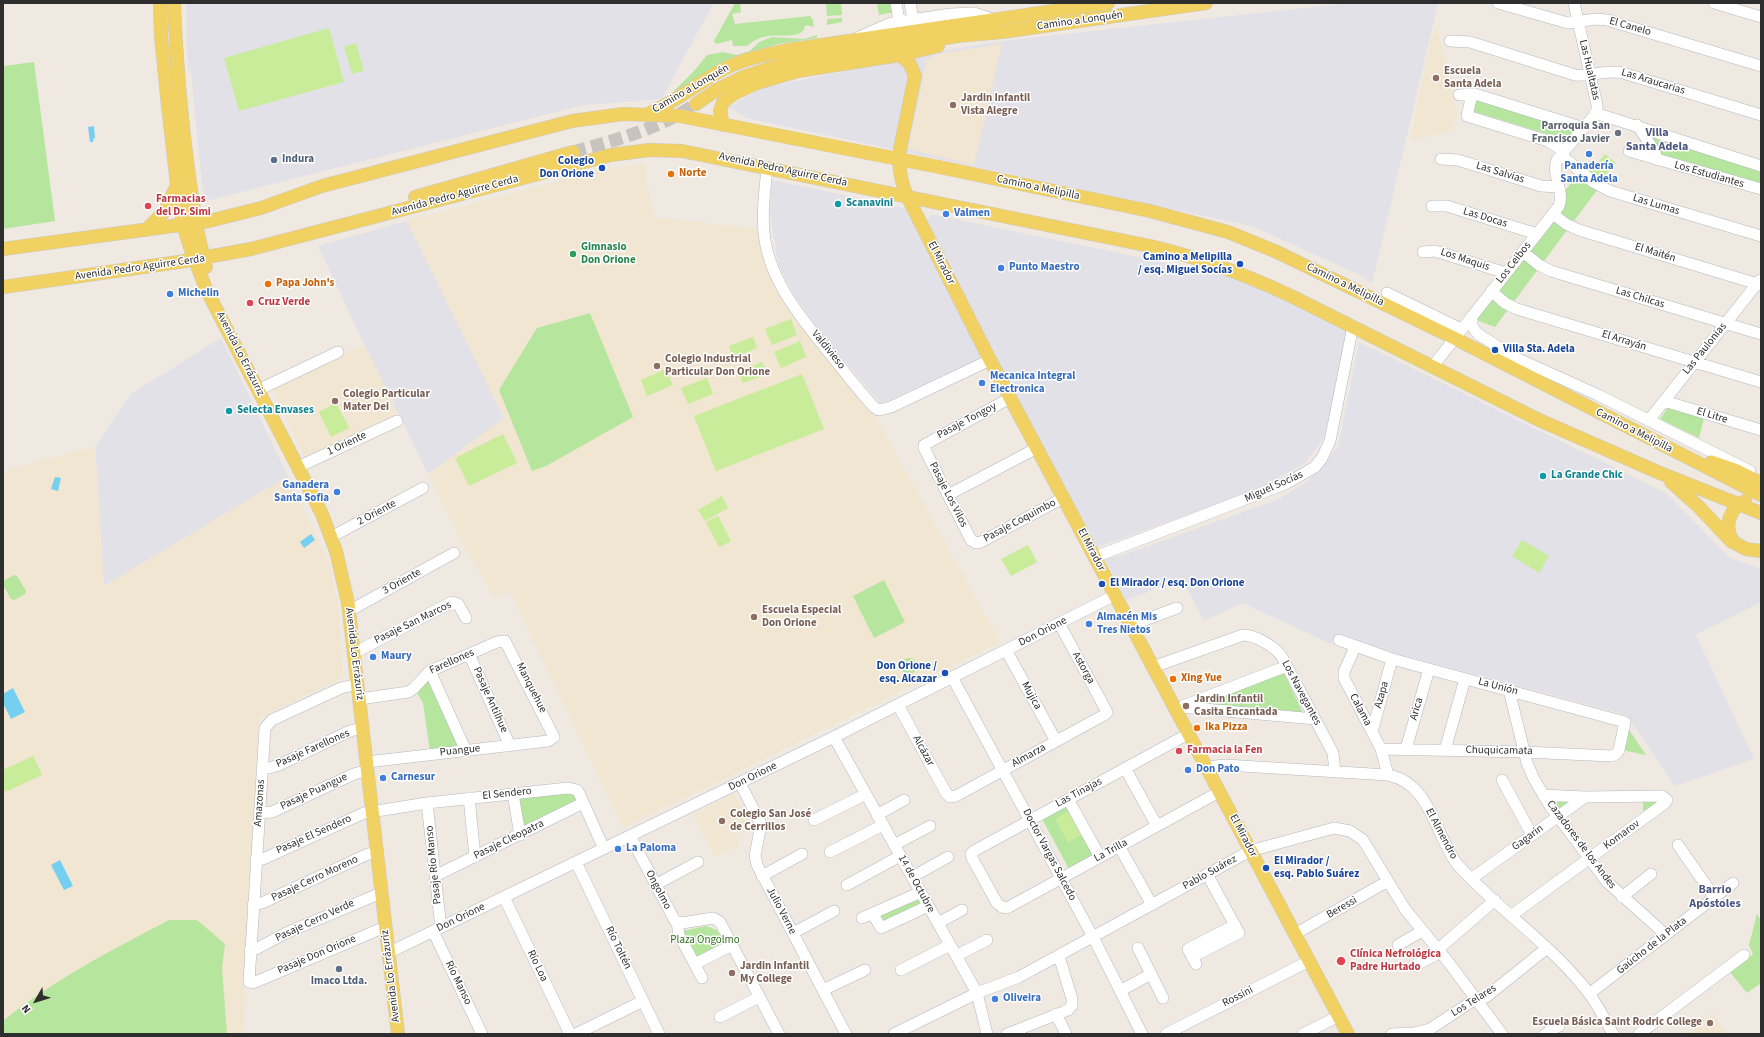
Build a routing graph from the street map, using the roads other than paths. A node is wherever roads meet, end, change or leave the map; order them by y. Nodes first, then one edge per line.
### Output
1 (160, 3) edge
2 (174, 3) edge
3 (896, 3) edge
4 (910, 3) edge
5 (1108, 3) edge
6 (1206, 3) edge
7 (1498, 3) edge
8 (1574, 3) edge
9 (1714, 3) edge
10 (1761, 17) edge
11 (913, 19) junction
12 (996, 20) junction
13 (898, 21) junction
14 (1578, 23) junction
15 (1002, 32) junction
16 (851, 40) junction
17 (1450, 41) dead end
18 (927, 49) junction
19 (900, 56) junction
20 (1761, 66) edge
21 (1590, 74) junction
22 (915, 76) junction
23 (1472, 94) junction
24 (1459, 95) dead end
25 (696, 104) tunnel mouth
26 (1595, 113) junction
27 (649, 114) junction
28 (1761, 115) edge
29 (723, 125) junction
30 (1636, 125) junction
31 (1584, 128) junction
32 (1629, 151) dead end
33 (573, 152) tunnel mouth
34 (1562, 153) junction
35 (1441, 158) dead end
36 (899, 160) junction
37 (1658, 160) junction
38 (1761, 166) edge
39 (767, 167) junction
40 (177, 185) junction
41 (1559, 187) junction
42 (1761, 190) edge
43 (907, 196) junction
44 (932, 202) junction
45 (1432, 206) dead end
46 (1553, 214) junction
47 (919, 220) junction
48 (190, 224) junction
49 (146, 230) junction
50 (1537, 234) junction
51 (1761, 236) edge
52 (271, 245) junction
53 (3, 249) edge
54 (1423, 252) dead end
55 (1523, 252) junction
56 (200, 259) junction
57 (1506, 273) junction
58 (1760, 283) edge
59 (3, 287) edge
60 (1491, 292) junction
61 (1387, 293) dead end
62 (1472, 316) junction
63 (1725, 324) junction
64 (1353, 326) junction
65 (1458, 334) junction
66 (1761, 334) edge
67 (338, 352) dead end
68 (990, 360) junction
69 (1695, 362) junction
70 (1433, 366) junction
71 (1761, 382) edge
72 (258, 390) junction
73 (1010, 398) junction
74 (1664, 401) junction
75 (1649, 420) junction
76 (396, 421) dead end
77 (1761, 430) edge
78 (924, 445) joint
79 (1037, 448) junction
80 (1689, 458) junction
81 (298, 467) junction
82 (1660, 473) junction
83 (1761, 476) edge
84 (1761, 483) edge
85 (423, 488) dead end
86 (948, 495) junction
87 (1761, 496) edge
88 (1063, 498) junction
89 (1740, 504) junction
90 (1761, 513) edge
91 (331, 538) junction
92 (976, 543) joint
93 (1736, 544) junction
94 (1761, 551) edge
95 (454, 553) dead end
96 (1095, 557) junction
97 (1115, 595) junction
98 (1177, 608) dead end
99 (349, 611) junction
100 (466, 618) dead end
101 (1059, 624) junction
102 (1131, 625) junction
103 (1339, 640) dead end
104 (502, 641) joint
105 (1355, 647) junction
106 (1006, 650) junction
107 (354, 653) junction
108 (469, 654) junction
109 (1392, 659) junction
110 (1287, 666) junction
111 (1153, 667) junction
112 (1429, 669) junction
113 (430, 671) junction
114 (952, 677) junction
115 (1465, 678) junction
116 (358, 684) junction
117 (1509, 690) junction
118 (360, 699) junction
119 (898, 705) junction
120 (1178, 708) junction
121 (1107, 712) joint
122 (1315, 719) junction
123 (364, 728) junction
124 (1372, 732) junction
125 (1188, 734) junction
126 (834, 738) junction
127 (552, 739) joint
128 (1056, 741) junction
129 (510, 746) junction
130 (1381, 749) junction
131 (1406, 749) junction
132 (1445, 750) junction
133 (466, 751) junction
134 (1524, 752) junction
135 (1616, 754) joint
136 (368, 766) junction
137 (1206, 767) junction
138 (262, 768) junction
139 (1125, 768) junction
140 (1004, 770) junction
141 (1335, 772) junction
142 (1388, 775) junction
143 (1502, 780) dead end
144 (740, 783) junction
145 (1219, 792) junction
146 (513, 794) junction
147 (866, 794) junction
148 (1543, 795) junction
149 (950, 797) joint
150 (1585, 797) junction
151 (469, 798) junction
152 (1068, 799) junction
153 (904, 800) dead end
154 (427, 803) junction
155 (583, 803) junction
156 (373, 811) junction
157 (259, 813) junction
158 (877, 815) junction
159 (1557, 817) junction
160 (814, 820) dead end
161 (1030, 820) junction
162 (882, 825) junction
163 (930, 826) dead end
164 (1157, 826) junction
165 (520, 835) junction
166 (1532, 835) junction
167 (630, 836) junction
168 (894, 845) junction
169 (1678, 845) dead end
170 (1119, 846) junction
171 (604, 849) junction
172 (1250, 851) junction
173 (830, 852) dead end
174 (376, 853) junction
175 (802, 854) dead end
176 (900, 856) junction
177 (475, 857) junction
178 (948, 857) dead end
179 (1100, 857) junction
180 (256, 859) junction
181 (1589, 859) junction
182 (576, 862) junction
183 (698, 862) dead end
184 (1207, 874) junction
185 (1651, 874) dead end
186 (435, 876) junction
187 (762, 876) junction
188 (912, 877) junction
189 (1061, 878) junction
190 (1471, 879) junction
191 (1388, 881) junction
192 (847, 884) dead end
193 (1733, 884) dead end
194 (655, 885) junction
195 (381, 892) junction
196 (921, 892) junction
197 (504, 897) junction
198 (1622, 897) junction
199 (1714, 898) junction
200 (1495, 900) junction
201 (253, 905) junction
202 (1152, 905) junction
203 (928, 906) junction
204 (1002, 908) joint
205 (962, 910) dead end
206 (834, 911) dead end
207 (1512, 915) junction
208 (677, 922) junction
209 (938, 923) junction
210 (385, 927) junction
211 (437, 929) junction
212 (1422, 931) junction
213 (792, 933) junction
214 (1295, 934) junction
215 (1666, 935) junction
216 (1093, 937) junction
217 (987, 940) dead end
218 (732, 945) junction
219 (950, 945) junction
220 (1398, 945) dead end
221 (1138, 948) dead end
222 (1547, 948) junction
223 (250, 950) junction
224 (1439, 950) junction
225 (388, 953) junction
226 (1744, 954) dead end
227 (956, 956) junction
228 (1059, 956) junction
229 (1192, 957) dead end
230 (1309, 961) junction
231 (695, 964) junction
232 (1414, 966) dead end
233 (865, 970) dead end
234 (901, 970) dead end
235 (1151, 974) junction
236 (702, 978) dead end
237 (250, 983) joint
238 (823, 990) junction
239 (1120, 991) junction
240 (977, 993) junction
241 (1589, 994) junction
242 (759, 997) junction
243 (1163, 998) dead end
244 (1478, 1000) junction
245 (643, 1001) junction
246 (1056, 1014) junction
247 (1339, 1016) junction
248 (720, 1017) dead end
249 (1559, 1026) dead end
250 (398, 1034) edge
251 (482, 1034) edge
252 (570, 1034) edge
253 (576, 1034) edge
254 (659, 1034) edge
255 (779, 1034) edge
256 (846, 1034) edge
257 (894, 1034) edge
258 (987, 1034) edge
259 (1008, 1034) edge
260 (1066, 1034) edge
261 (1142, 1034) edge
262 (1166, 1034) edge
263 (1303, 1034) edge
264 (1348, 1034) edge
265 (1392, 1034) edge
266 (1502, 1034) edge
267 (1545, 1034) edge
268 (1613, 1034) edge
269 (1639, 1034) edge

1 - 40 main road, Avenida Lo Errázuriz
2 - 48 main road, Avenida Lo Errázuriz
3 - 13 street
4 - 11 street
5 - 12 main road, Camino a Lonquén
6 - 15 main road, Camino a Lonquén
7 - 14 street, El Canelo
8 - 14 street, Las Hualtatas
9 - 10 street
11 - 12 street, Camino a Lonquén
11 - 13 street, Camino a Lonquén
12 - 16 main road, Camino a Lonquén
13 - 16 street, Camino a Lonquén
14 - 20 street, El Canelo
14 - 21 street, Las Hualtatas
15 - 18 main road
15 - 25 main road
16 - 27 main road, Camino a Lonquén
17 - 21 street, Las Araucarias
18 - 19 main road
18 - 22 main road, El Mirador
19 - 22 main road
19 - 29 main road
21 - 26 street, Las Hualtatas
21 - 28 street, Las Araucarias
22 - 36 main road, El Mirador
23 - 24 street
23 - 31 street
23 - 34 street, Las Lumas
26 - 30 street
26 - 31 street, Las Hualtatas
27 - 29 main road
27 - 48 main road
29 - 36 main road
30 - 37 street
30 - 38 street
31 - 34 street, Las Hualtatas
32 - 37 street, Los Estudiantes
33 - 52 main road
34 - 41 street, Los Ceibos
34 - 51 street, Las Lumas
35 - 41 street, Las Salvias
36 - 43 main road, El Mirador
36 - 65 main road, Camino a Melipilla
37 - 42 street, Los Estudiantes
39 - 43 main road, Avenida Pedro Aguirre Cerda
39 - 52 main road, Avenida Pedro Aguirre Cerda
39 - 68 street, Valdivieso
40 - 48 main road, Avenida Lo Errázuriz
40 - 49 main road
41 - 46 street, Los Ceibos
43 - 44 main road
43 - 47 main road, El Mirador
44 - 47 main road
44 - 64 main road
45 - 50 street, Las Docas
46 - 50 street, Los Ceibos
46 - 58 street, El Maitén
47 - 68 main road, El Mirador
48 - 49 main road
48 - 56 main road, Avenida Lo Errázuriz
49 - 53 main road
50 - 55 street, Los Ceibos
52 - 56 main road, Avenida Pedro Aguirre Cerda
54 - 57 street, Los Maquis
55 - 57 street, Los Ceibos
55 - 63 street, Las Chilcas
56 - 59 main road, Avenida Pedro Aguirre Cerda
56 - 72 main road, Avenida Lo Errázuriz
57 - 60 street, Los Ceibos
58 - 63 street, Las Paulonias
60 - 62 street, Los Ceibos
60 - 69 street, El Arrayán
61 - 65 street, Camino a Melipilla
62 - 65 street, Los Ceibos
62 - 75 street, Camino a Melipilla
63 - 66 street, Las Chilcas
63 - 69 street, Las Paulonias
64 - 70 main road
64 - 96 street, Miguel Socías
65 - 70 street, Los Ceibos
65 - 80 main road, Camino a Melipilla
67 - 72 street
68 - 73 main road, El Mirador
69 - 71 street, El Arrayán
69 - 74 street, Las Paulonias
70 - 82 main road
72 - 81 main road, Avenida Lo Errázuriz
73 - 78 street, Pasaje Tongoy
73 - 79 main road, El Mirador
74 - 75 street, Las Paulonias
74 - 77 street, El Litre
75 - 83 street, Camino a Melipilla
76 - 81 street, 1 Oriente
78 - 86 street, Pasaje Los Vilos
79 - 86 street
79 - 88 main road, El Mirador
80 - 84 main road
80 - 87 main road, Camino a Melipilla
81 - 91 main road, Avenida Lo Errázuriz
82 - 89 main road
82 - 93 main road
85 - 91 street, 2 Oriente
86 - 92 street, Pasaje Los Vilos
87 - 89 main road
88 - 92 street, Pasaje Coquimbo
88 - 96 main road, El Mirador
89 - 90 main road
89 - 93 main road
91 - 99 main road, Avenida Lo Errázuriz
93 - 94 main road
95 - 99 street, 3 Oriente
96 - 97 main road, El Mirador
97 - 101 street, Don Orione
97 - 102 main road, El Mirador
98 - 102 street
99 - 107 main road, Avenida Lo Errázuriz
100 - 107 street, Pasaje San Marcos
101 - 106 street, Don Orione
101 - 121 street, Astorga
102 - 111 main road, El Mirador
103 - 105 street, La Unión
104 - 108 street, Farellones
104 - 127 street, Manquehue
105 - 109 street, La Unión
105 - 124 street, Calama
106 - 114 street, Don Orione
106 - 128 street, Mujica
107 - 116 main road, Avenida Lo Errázuriz
108 - 113 street, Farellones
108 - 129 street, Pasaje Antilhue
109 - 112 street, La Unión
109 - 124 street, Azapa
110 - 111 street, Los Navegantes
110 - 120 street
110 - 122 street, Los Navegantes
111 - 120 main road, El Mirador
112 - 115 street, La Unión
112 - 131 street, Arica
113 - 118 street, Farellones
113 - 133 street
114 - 119 street, Don Orione
114 - 140 street, Doctor Vargas Salcedo
115 - 117 street, La Unión
115 - 132 street
116 - 118 main road, Avenida Lo Errázuriz
116 - 138 street, Amazonas
117 - 134 street, Cazadores de los Andes
117 - 135 street, La Unión
118 - 123 main road, Avenida Lo Errázuriz
119 - 126 street, Don Orione
119 - 149 street, Alcázar
120 - 122 street
120 - 125 main road, El Mirador
121 - 128 street, Almarza
122 - 141 street, Los Navegantes
123 - 136 main road, Avenida Lo Errázuriz
123 - 138 street, Pasaje Farellones
124 - 130 street, Calama
125 - 137 main road, El Mirador
125 - 139 street, Las Tinajas
126 - 144 street, Don Orione
126 - 147 street, 14 de Octubre
127 - 129 street, Puangue
128 - 140 street, Almarza
129 - 133 street, Puangue
130 - 131 street, Chuquicamata
130 - 142 street, Calama
131 - 132 street, Chuquicamata
132 - 134 street, Chuquicamata
133 - 136 street, Puangue
134 - 135 street, Chuquicamata
134 - 148 street, Cazadores de los Andes
136 - 156 main road, Avenida Lo Errázuriz
136 - 157 street, Pasaje Puangue
137 - 141 street, El Almendro
137 - 145 main road, El Mirador
138 - 157 street, Amazonas
139 - 152 street, Las Tinajas
139 - 164 street
140 - 149 street, Almarza
140 - 161 street, Doctor Vargas Salcedo
141 - 142 street, El Almendro
142 - 190 street, El Almendro
143 - 166 street
144 - 167 street, Don Orione
144 - 187 street, Julio Verne
145 - 164 street, La Trilla
145 - 172 main road, El Mirador
146 - 151 street, El Sendero
146 - 155 street, El Sendero
146 - 165 street
147 - 158 street, 14 de Octubre
147 - 160 street
148 - 150 street
148 - 159 street, Cazadores de los Andes
150 - 159 street, Gagarin
150 - 181 street, Komarov
151 - 154 street, El Sendero
151 - 177 street
152 - 161 street, Las Tinajas
152 - 179 street
153 - 158 street
154 - 156 street, El Sendero
154 - 186 street, Pasaje Río Manso
155 - 165 street, Pasaje Cleopatra
155 - 171 street, El Sendero
156 - 174 main road, Avenida Lo Errázuriz
156 - 180 street, Pasaje El Sendero
157 - 180 street, Amazonas
158 - 162 street, 14 de Octubre
159 - 166 street, Gagarin
159 - 181 street, Cazadores de los Andes
161 - 189 street, Doctor Vargas Salcedo
161 - 204 street, Las Tinajas
162 - 168 street, 14 de Octubre
162 - 173 street
163 - 168 street
164 - 170 street, La Trilla
165 - 177 street, Pasaje Cleopatra
166 - 190 street, Gagarin
167 - 171 street, Don Orione
167 - 194 street, Ongolmo
168 - 176 street, 14 de Octubre
169 - 199 street
170 - 179 street, La Trilla
170 - 202 street
171 - 182 street, Don Orione
172 - 184 street, Pablo Suárez
172 - 191 street, Pablo Suárez
172 - 214 main road, El Mirador
174 - 195 main road, Avenida Lo Errázuriz
174 - 201 street, Pasaje Cerro Moreno
175 - 187 street
176 - 188 street, 14 de Octubre
176 - 192 street
177 - 186 street, Pasaje Cleopatra
178 - 188 street
179 - 189 street, La Trilla
180 - 201 street, Amazonas
181 - 198 street, Cazadores de los Andes
181 - 207 street, Komarov
182 - 197 street, Don Orione
182 - 245 street, Río Toltén
183 - 194 street
184 - 202 street, Pablo Suárez
184 - 229 street
185 - 198 street
186 - 211 street, Pasaje Río Manso
187 - 213 street, Julio Verne
188 - 196 street, 14 de Octubre
189 - 204 street, La Trilla
189 - 216 street, Doctor Vargas Salcedo
190 - 200 street, El Almendro
191 - 212 street, Pablo Suárez
191 - 214 street, Beressi
193 - 199 street, Gaúcho de la Plata
194 - 208 street, Ongolmo
195 - 210 main road, Avenida Lo Errázuriz
195 - 223 street, Pasaje Cerro Verde
196 - 203 street, 14 de Octubre
196 - 203 street
197 - 211 street, Don Orione
197 - 252 street, Río Loa
198 - 215 street, Cazadores de los Andes
199 - 215 street, Gaúcho de la Plata
200 - 207 street, El Almendro
200 - 224 street
201 - 223 street, Amazonas
202 - 216 street, Pablo Suárez
203 - 209 street, 14 de Octubre
205 - 209 street
206 - 213 street
207 - 222 street, El Almendro
208 - 218 street, Ongolmo
208 - 231 street, Ongolmo
209 - 219 street, 14 de Octubre
210 - 225 main road, Avenida Lo Errázuriz
210 - 237 street, Pasaje Don Orione
211 - 225 street, Don Orione
211 - 251 street, Río Manso
212 - 220 street
212 - 224 street, Pablo Suárez
213 - 238 street, Julio Verne
214 - 230 main road, El Mirador
215 - 241 street, Gaúcho de la Plata
216 - 228 street, Pablo Suárez
216 - 239 street, Doctor Vargas Salcedo
217 - 227 street
218 - 231 street
218 - 242 street, Ongolmo
219 - 227 street, 14 de Octubre
219 - 234 street
221 - 235 street
222 - 241 street, El Almendro
222 - 244 street, Los Telares
223 - 237 street, Amazonas
224 - 232 street
224 - 244 street, Pablo Suárez
225 - 250 main road, Avenida Lo Errázuriz
226 - 269 street
227 - 240 street, 14 de Octubre
228 - 240 street, Pablo Suárez
228 - 246 street
230 - 247 main road, El Mirador
230 - 262 street, Rossini
231 - 236 street, Ongolmo
233 - 238 street
235 - 239 street
235 - 243 street
238 - 256 street, Julio Verne
239 - 261 street, Doctor Vargas Salcedo
240 - 257 street, Pablo Suárez
240 - 258 street, 14 de Octubre
241 - 268 street, El Almendro
242 - 248 street
242 - 255 street, Ongolmo
244 - 265 street, Los Telares
244 - 266 street, Pablo Suárez
245 - 253 street
245 - 254 street, Río Toltén
246 - 259 street
246 - 260 street
247 - 263 street
247 - 264 main road, El Mirador
249 - 267 street

